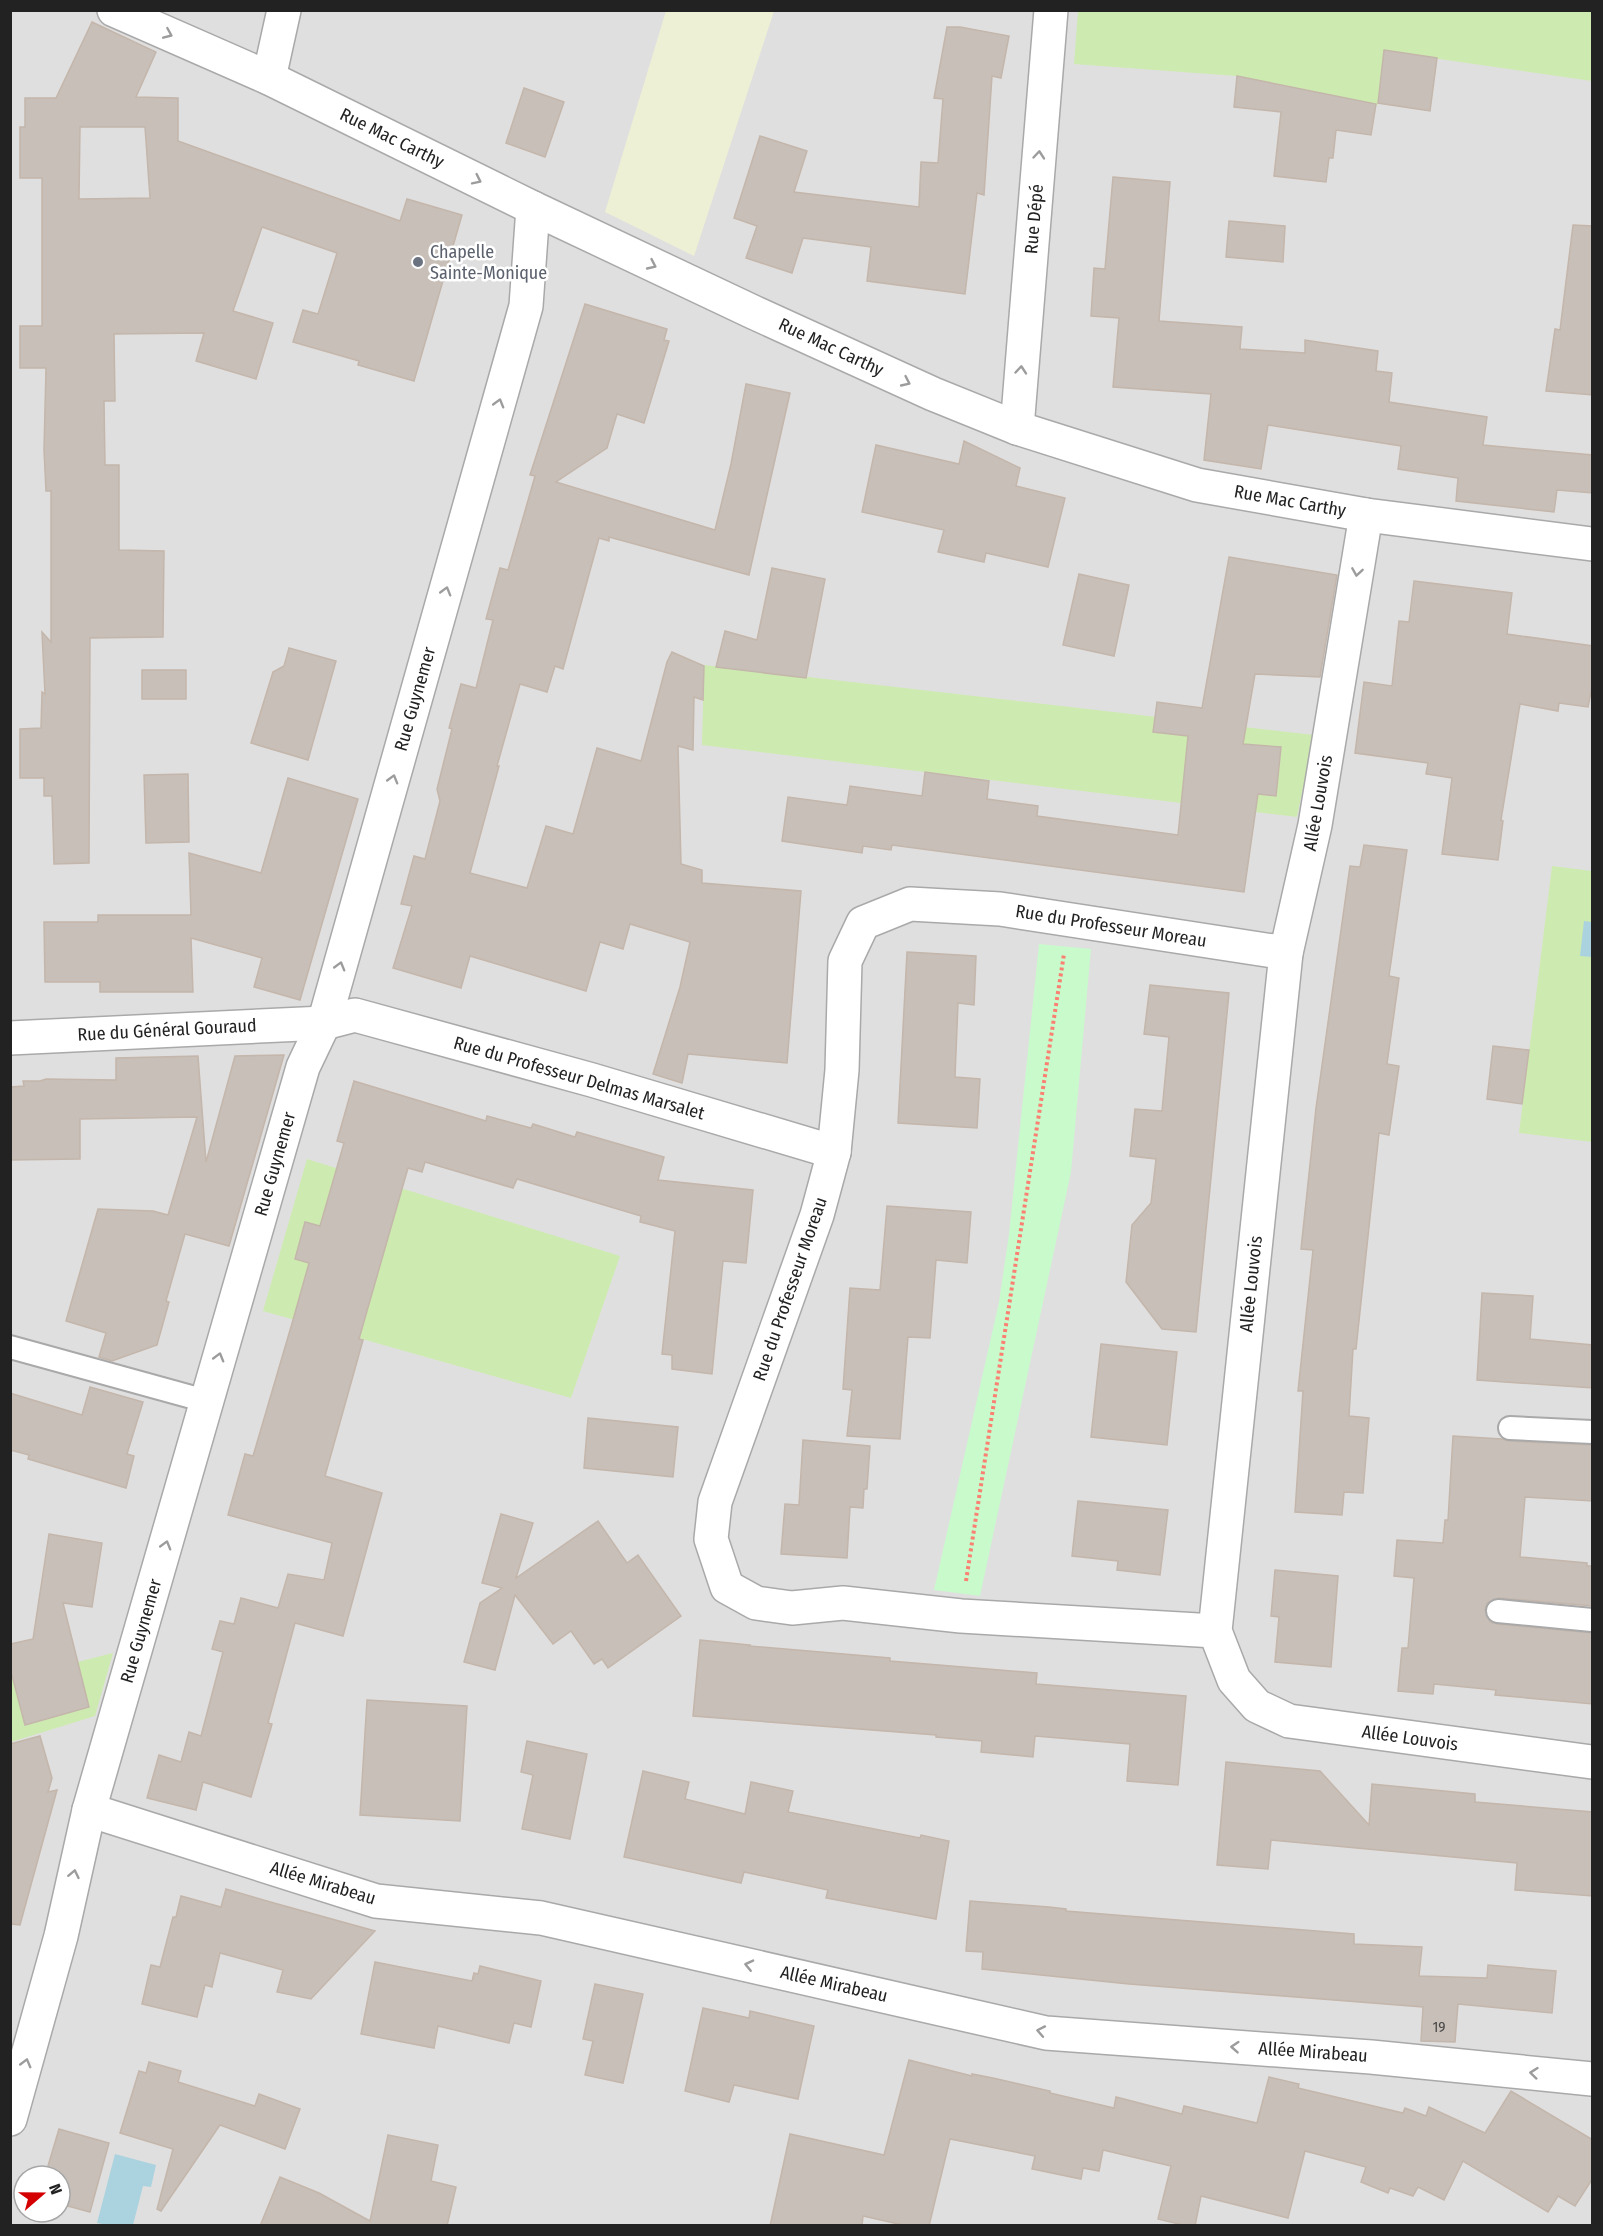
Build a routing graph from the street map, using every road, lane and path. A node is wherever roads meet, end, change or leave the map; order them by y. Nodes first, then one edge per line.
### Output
1 (114, 10) edge
2 (284, 10) edge
3 (1051, 10) edge
4 (269, 78) junction
5 (533, 208) junction
6 (1017, 428) junction
7 (1366, 515) junction
8 (1593, 544) edge
9 (1069, 920) junction
10 (1286, 953) junction
11 (324, 1023) junction
12 (10, 1038) edge
13 (834, 1152) junction
14 (10, 1347) edge
15 (206, 1401) junction
16 (1510, 1428) dead end
17 (1593, 1432) edge
18 (1497, 1611) dead end
19 (961, 1616) junction
20 (1593, 1620) edge
21 (1215, 1631) junction
22 (1593, 1762) edge
23 (89, 1810) junction
24 (1593, 2079) edge
25 (10, 2119) edge

1 -> 4 street, Rue Mac Carthy
2 - 4 street
6 -> 3 street, Rue Dépé
4 -> 5 street, Rue Mac Carthy
5 -> 6 street, Rue Mac Carthy
11 -> 5 street, Rue Guynemer
6 - 7 street, Rue Mac Carthy
7 - 8 street, Rue Mac Carthy
7 -> 10 street, Allée Louvois
9 - 10 street, Rue du Professeur Moreau
9 - 13 street, Rue du Professeur Moreau
9 - 19 path
10 - 21 street, Allée Louvois
11 - 12 street, Rue du Général Gouraud
11 - 13 street, Rue du Professeur Delmas Marsalet
15 -> 11 street, Rue Guynemer
13 - 19 street, Rue du Professeur Moreau
14 - 15 lane
23 -> 15 street, Rue Guynemer
16 - 17 lane
18 - 20 lane
19 - 21 street, Rue du Professeur Moreau
21 - 22 street, Allée Louvois
24 -> 23 street, Allée Mirabeau
25 -> 23 street, Rue Guynemer

